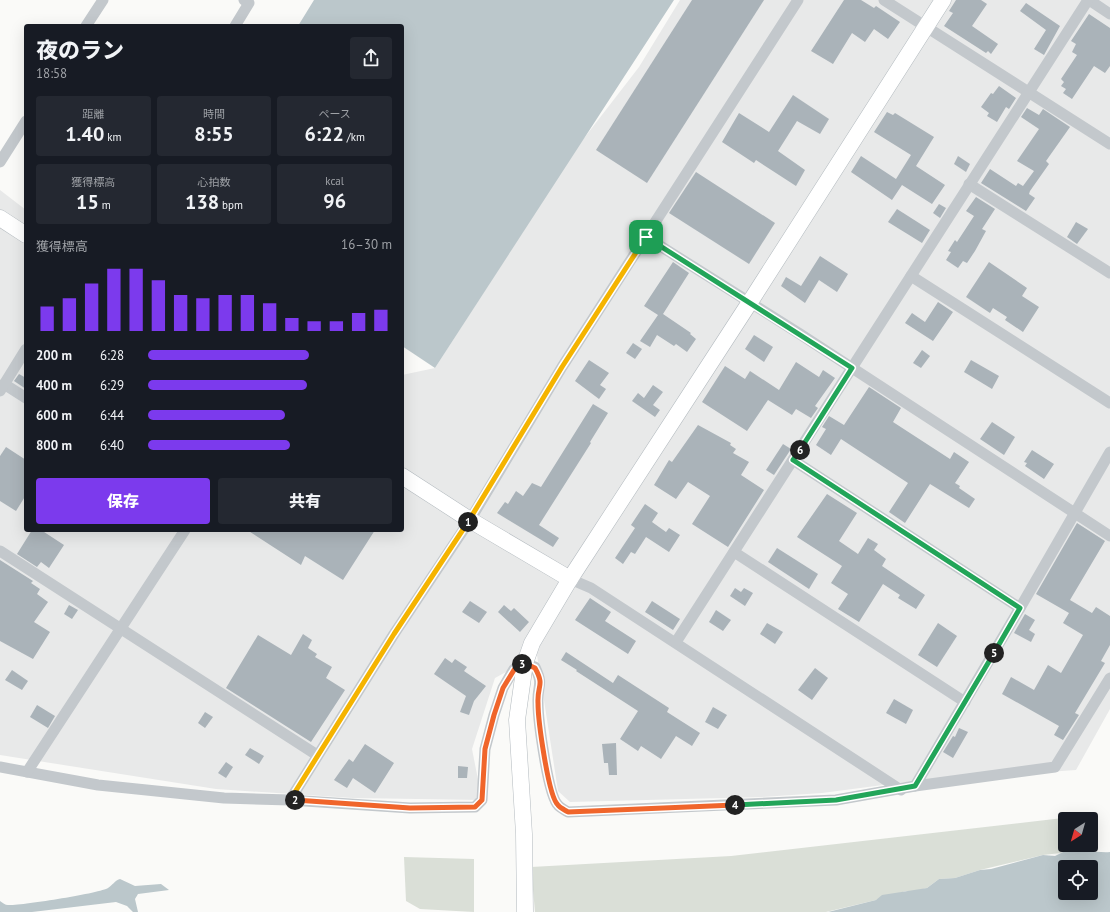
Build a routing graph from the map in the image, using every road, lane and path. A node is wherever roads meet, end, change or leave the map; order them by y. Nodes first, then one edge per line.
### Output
1 (103, 0) edge
2 (244, 0) edge
3 (798, 0) edge
4 (884, 0) edge
5 (943, 0) edge
6 (1088, 0) edge
7 (1110, 14) edge
8 (87, 24) edge
9 (236, 24) edge
10 (926, 26) junction
11 (1028, 91) junction
12 (24, 124) edge
13 (1110, 144) edge
14 (0, 162) edge
15 (969, 184) junction
16 (0, 218) edge
17 (24, 233) edge
18 (646, 237) junction
19 (1110, 273) edge
20 (911, 276) junction
21 (750, 302) junction
22 (24, 352) edge
23 (852, 368) junction
24 (2, 387) edge
25 (24, 397) edge
26 (1110, 403) edge
27 (1110, 452) edge
28 (793, 460) junction
29 (404, 477) edge
30 (1074, 514) junction
31 (470, 520) junction
32 (184, 532) edge
33 (1110, 536) edge
34 (0, 551) edge
35 (734, 552) junction
36 (570, 580) junction
37 (1020, 608) junction
38 (121, 629) junction
39 (676, 642) junction
40 (524, 663) junction
41 (1110, 678) edge
42 (965, 702) junction
43 (317, 755) junction
44 (0, 767) edge
45 (27, 772) junction
46 (915, 786) junction
47 (901, 790) junction
48 (290, 800) junction
49 (525, 912) edge

1 - 8 street
2 - 9 street
3 - 18 street
4 - 10 street
5 - 10 street
6 - 7 street
6 - 11 street
10 - 11 street
10 - 21 street
11 - 13 street
11 - 15 street
12 - 14 street
15 - 19 street
15 - 20 street
16 - 17 street
18 - 21 street
18 - 31 street
20 - 23 street
20 - 26 street
21 - 23 street
21 - 36 street
22 - 24 street
23 - 28 street
23 - 30 street
24 - 25 street
27 - 30 street
28 - 35 street
28 - 37 street
29 - 31 street
30 - 33 street
30 - 37 street
31 - 36 street
31 - 43 street
32 - 38 street
34 - 38 street
35 - 39 street
35 - 42 street
36 - 39 street
36 - 40 street
37 - 42 street
38 - 43 street
38 - 45 street
39 - 47 street
40 - 47 street
40 - 48 street
40 - 49 street
41 - 46 street
42 - 46 street
43 - 48 street
44 - 45 street
45 - 48 street
46 - 47 street

